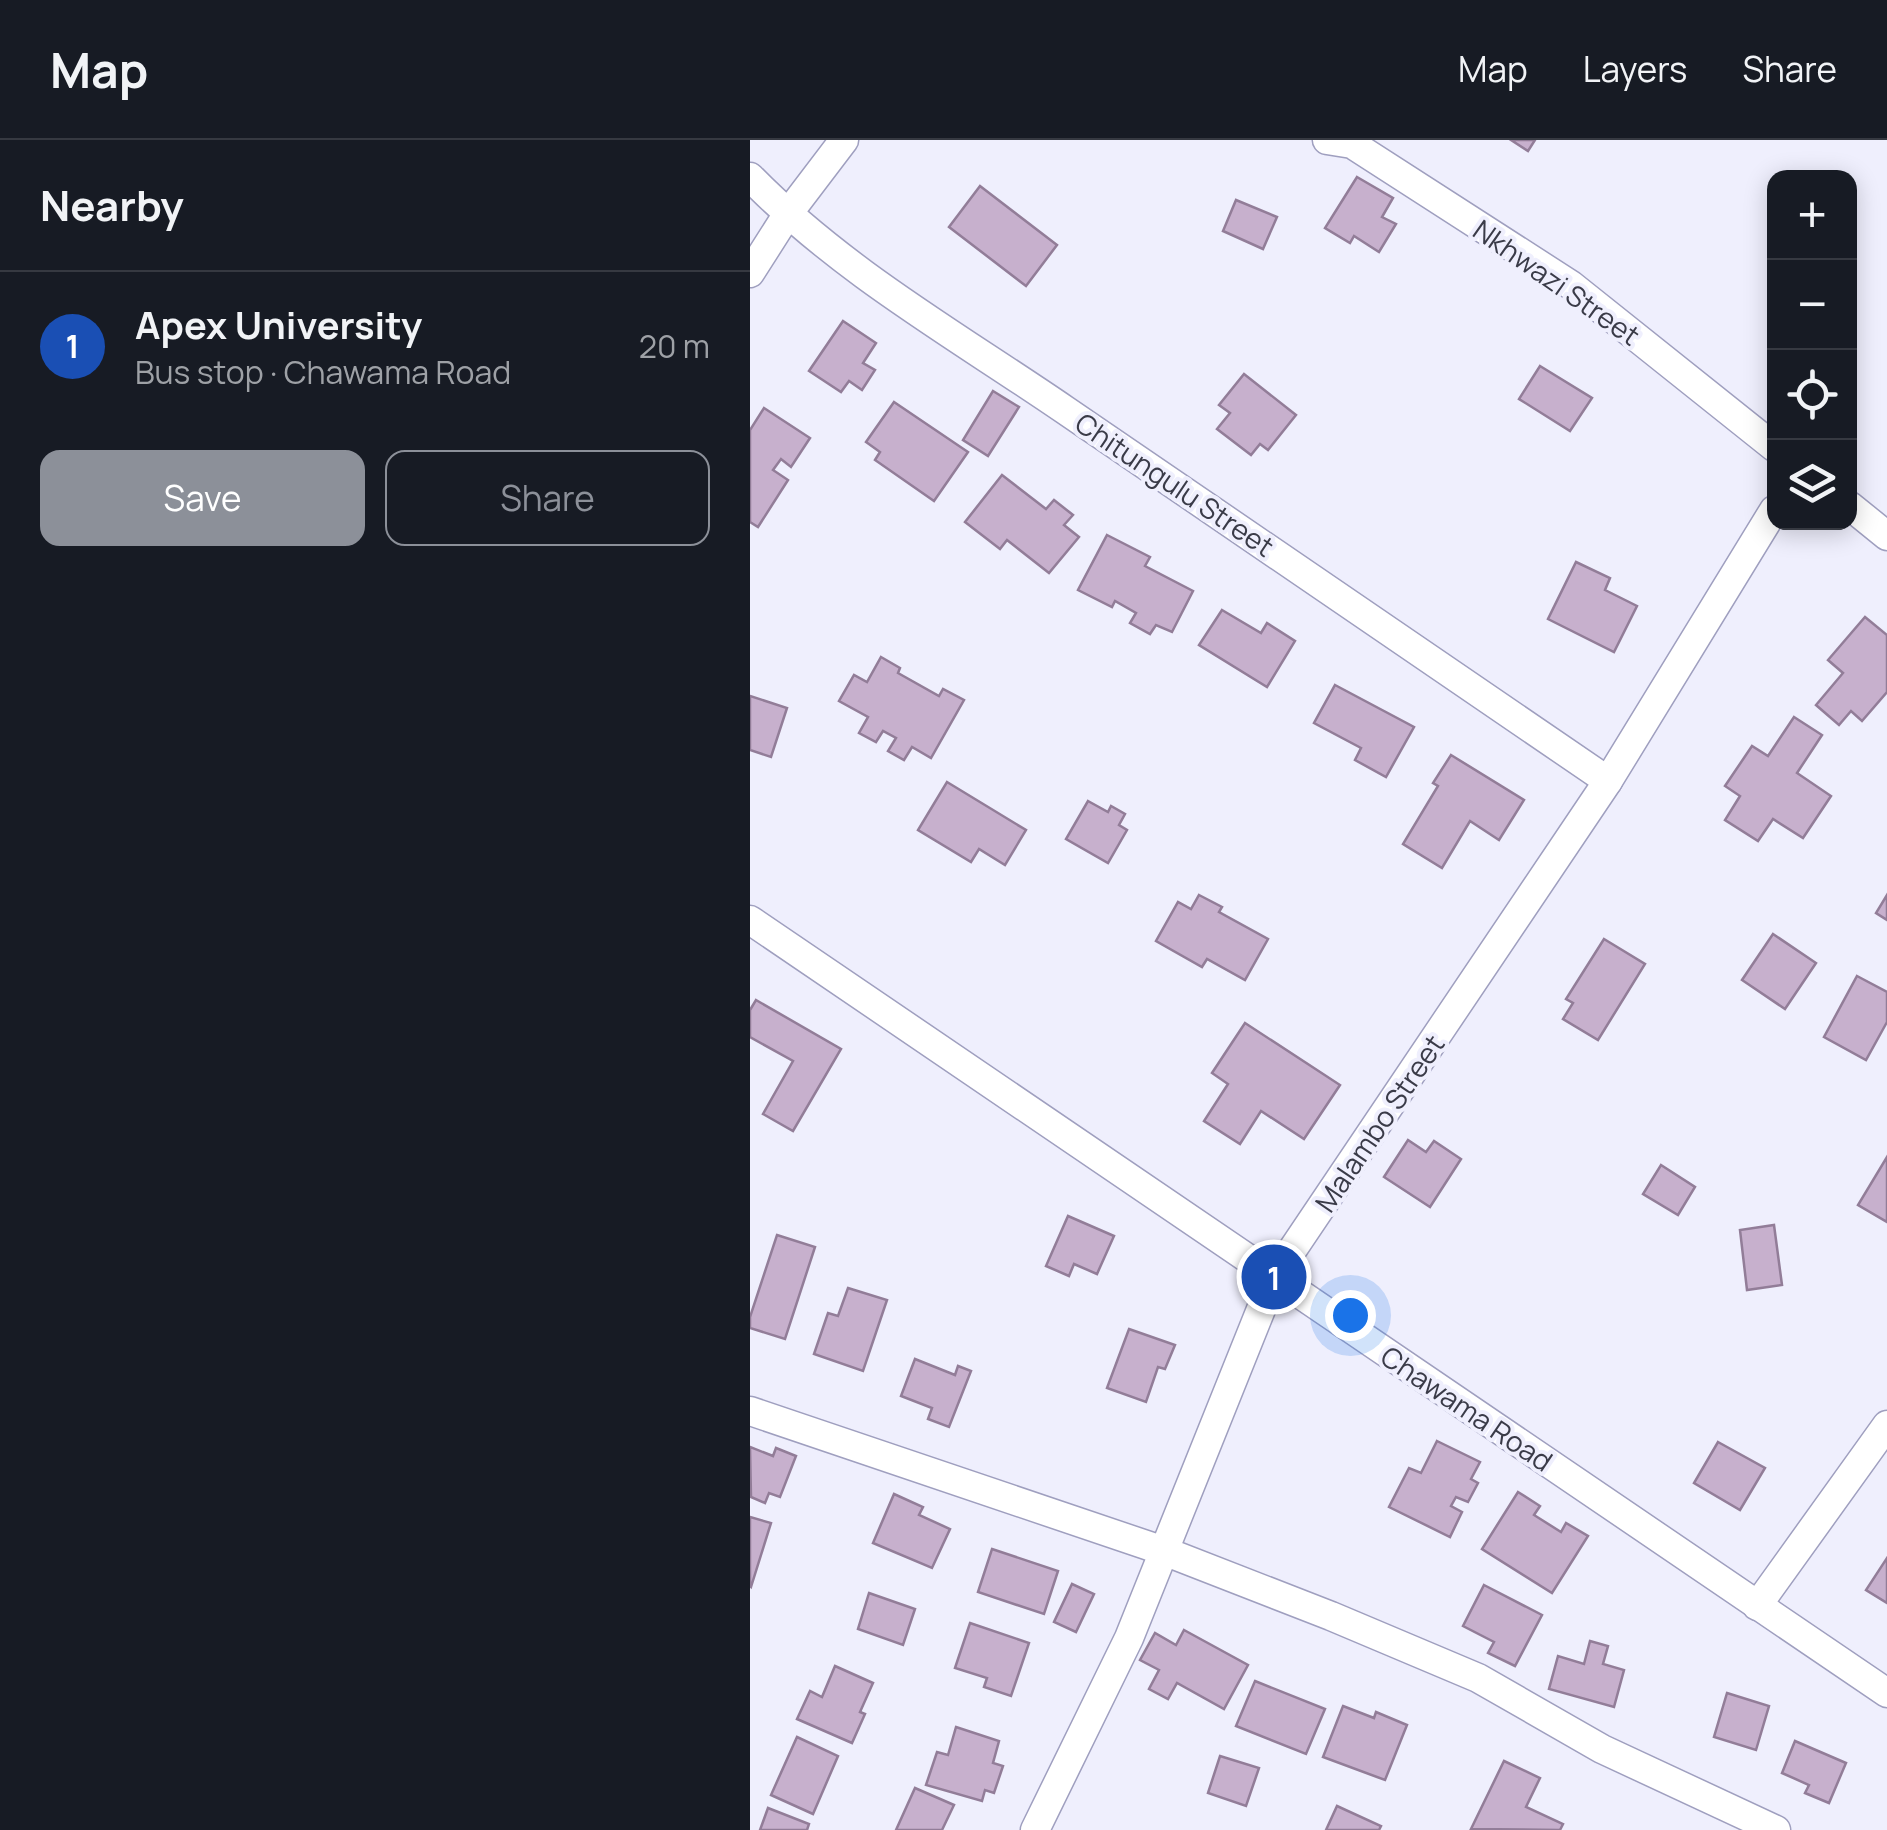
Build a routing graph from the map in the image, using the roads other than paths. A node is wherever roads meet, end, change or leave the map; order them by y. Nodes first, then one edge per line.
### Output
1 (844, 140) edge
2 (1327, 140) edge
3 (750, 177) edge
4 (788, 215) junction
5 (750, 273) edge
6 (1767, 441) edge
7 (1857, 512) edge
8 (1767, 521) edge
9 (1887, 536) edge
10 (1608, 781) junction
11 (750, 920) edge
12 (1274, 1277) junction
13 (750, 1411) edge
14 (1887, 1425) edge
15 (1164, 1551) junction
16 (1757, 1606) junction
17 (1887, 1693) edge
18 (1035, 1830) edge
19 (1776, 1830) edge

1 - 4 street
2 - 6 street, Nkhwazi Street
3 - 4 street, Chitungulu Street
4 - 5 street
4 - 10 street, Chitungulu Street
7 - 9 street
8 - 10 street, Malambo Street
10 - 12 street, Malambo Street
11 - 12 street, Chawama Road
12 - 15 street, Malambo Street
12 - 16 street, Chawama Road
13 - 15 street
14 - 16 street
15 - 18 street, Malambo Street
15 - 19 street
16 - 17 street, Chawama Road

